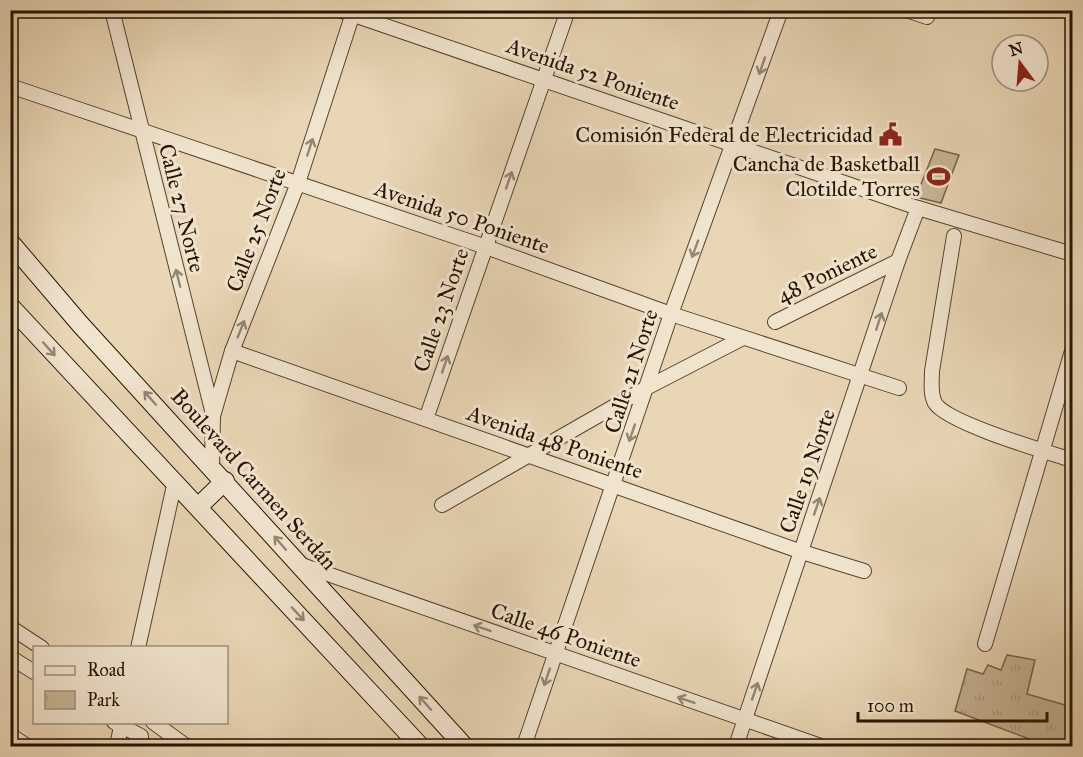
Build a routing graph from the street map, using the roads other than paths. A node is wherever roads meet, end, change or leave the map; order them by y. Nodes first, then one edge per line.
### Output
1 (112, 10) edge
2 (339, 10) edge
3 (568, 10) edge
4 (781, 10) edge
5 (906, 10) edge
6 (353, 13) edge
7 (927, 17) dead end
8 (544, 79) junction
9 (10, 86) edge
10 (140, 130) junction
11 (734, 144) junction
12 (298, 183) junction
13 (918, 208) junction
14 (954, 236) dead end
15 (10, 242) edge
16 (486, 247) junction
17 (1072, 254) edge
18 (898, 261) junction
19 (10, 306) edge
20 (671, 314) junction
21 (775, 322) dead end
22 (743, 338) junction
23 (232, 351) junction
24 (1072, 351) edge
25 (862, 376) junction
26 (648, 387) junction
27 (899, 388) dead end
28 (213, 416) junction
29 (426, 419) junction
30 (1043, 451) junction
31 (528, 456) junction
32 (1072, 460) edge
33 (218, 474) junction
34 (175, 481) junction
35 (614, 486) junction
36 (442, 505) dead end
37 (198, 507) junction
38 (802, 552) junction
39 (297, 564) junction
40 (864, 571) dead end
41 (10, 627) edge
42 (985, 644) dead end
43 (39, 646) edge
44 (138, 646) edge
45 (555, 654) junction
46 (10, 657) edge
47 (33, 671) edge
48 (745, 720) junction
49 (119, 724) edge
50 (154, 724) edge
51 (10, 735) edge
52 (142, 735) edge
53 (27, 747) edge
54 (117, 747) edge
55 (186, 747) edge
56 (420, 747) edge
57 (464, 747) edge
58 (524, 747) edge
59 (736, 747) edge
60 (821, 747) edge

1 - 10 street, Calle 27 Norte
2 - 6 street, Avenida 52 Poniente
3 - 8 street, Calle 23 Norte
4 -> 11 street, Calle 21 Norte
5 - 7 street
6 - 8 street, Avenida 52 Poniente
12 -> 6 street, Calle 25 Norte
8 - 11 street, Avenida 52 Poniente
16 -> 8 street, Calle 23 Norte
9 - 10 street, Avenida 50 Poniente
10 - 12 street, Avenida 50 Poniente
28 -> 10 street, Calle 27 Norte
11 - 13 street, Avenida 52 Poniente
11 -> 20 street, Calle 21 Norte
12 - 16 street, Avenida 50 Poniente
23 -> 12 street, Calle 25 Norte
13 - 17 street, Avenida 52 Poniente
13 - 18 street, Calle 19 Norte
14 - 30 street
33 -> 15 main road, Boulevard Carmen Serdán
16 - 20 street, Avenida 50 Poniente
29 -> 16 street, Calle 23 Norte
18 - 21 street, 48 Poniente
25 -> 18 street, Calle 19 Norte
19 -> 34 main road
20 - 22 street, Avenida 50 Poniente
20 - 26 street, Calle 21 Norte
22 - 25 street, Avenida 50 Poniente
22 - 26 street
23 - 28 street, Calle 25 Norte
23 - 29 street, Avenida 48 Poniente
24 - 30 street
25 - 27 street, Avenida 50 Poniente
38 -> 25 street, Calle 19 Norte
26 - 31 street
26 -> 35 street, Calle 21 Norte
28 - 33 street, Calle 25 Norte
29 - 31 street, Avenida 48 Poniente
30 - 32 street
30 - 42 street
31 - 35 street, Avenida 48 Poniente
31 - 36 street
33 - 37 main road
39 -> 33 main road, Boulevard Carmen Serdán
34 - 37 main road
34 - 44 street
35 - 38 street, Avenida 48 Poniente
35 - 45 street, Calle 21 Norte
37 -> 56 main road
38 - 40 street, Avenida 48 Poniente
48 -> 38 street, Calle 19 Norte
45 -> 39 street, Calle 46 Poniente
57 -> 39 main road, Boulevard Carmen Serdán
41 - 43 street
48 -> 45 street, Calle 46 Poniente
45 -> 58 street, Calle 21 Norte
46 - 47 street
48 - 59 street, Calle 19 Norte
48 - 60 street, Calle 46 Poniente
49 - 52 street
49 - 54 street
50 - 55 street
51 - 53 street

